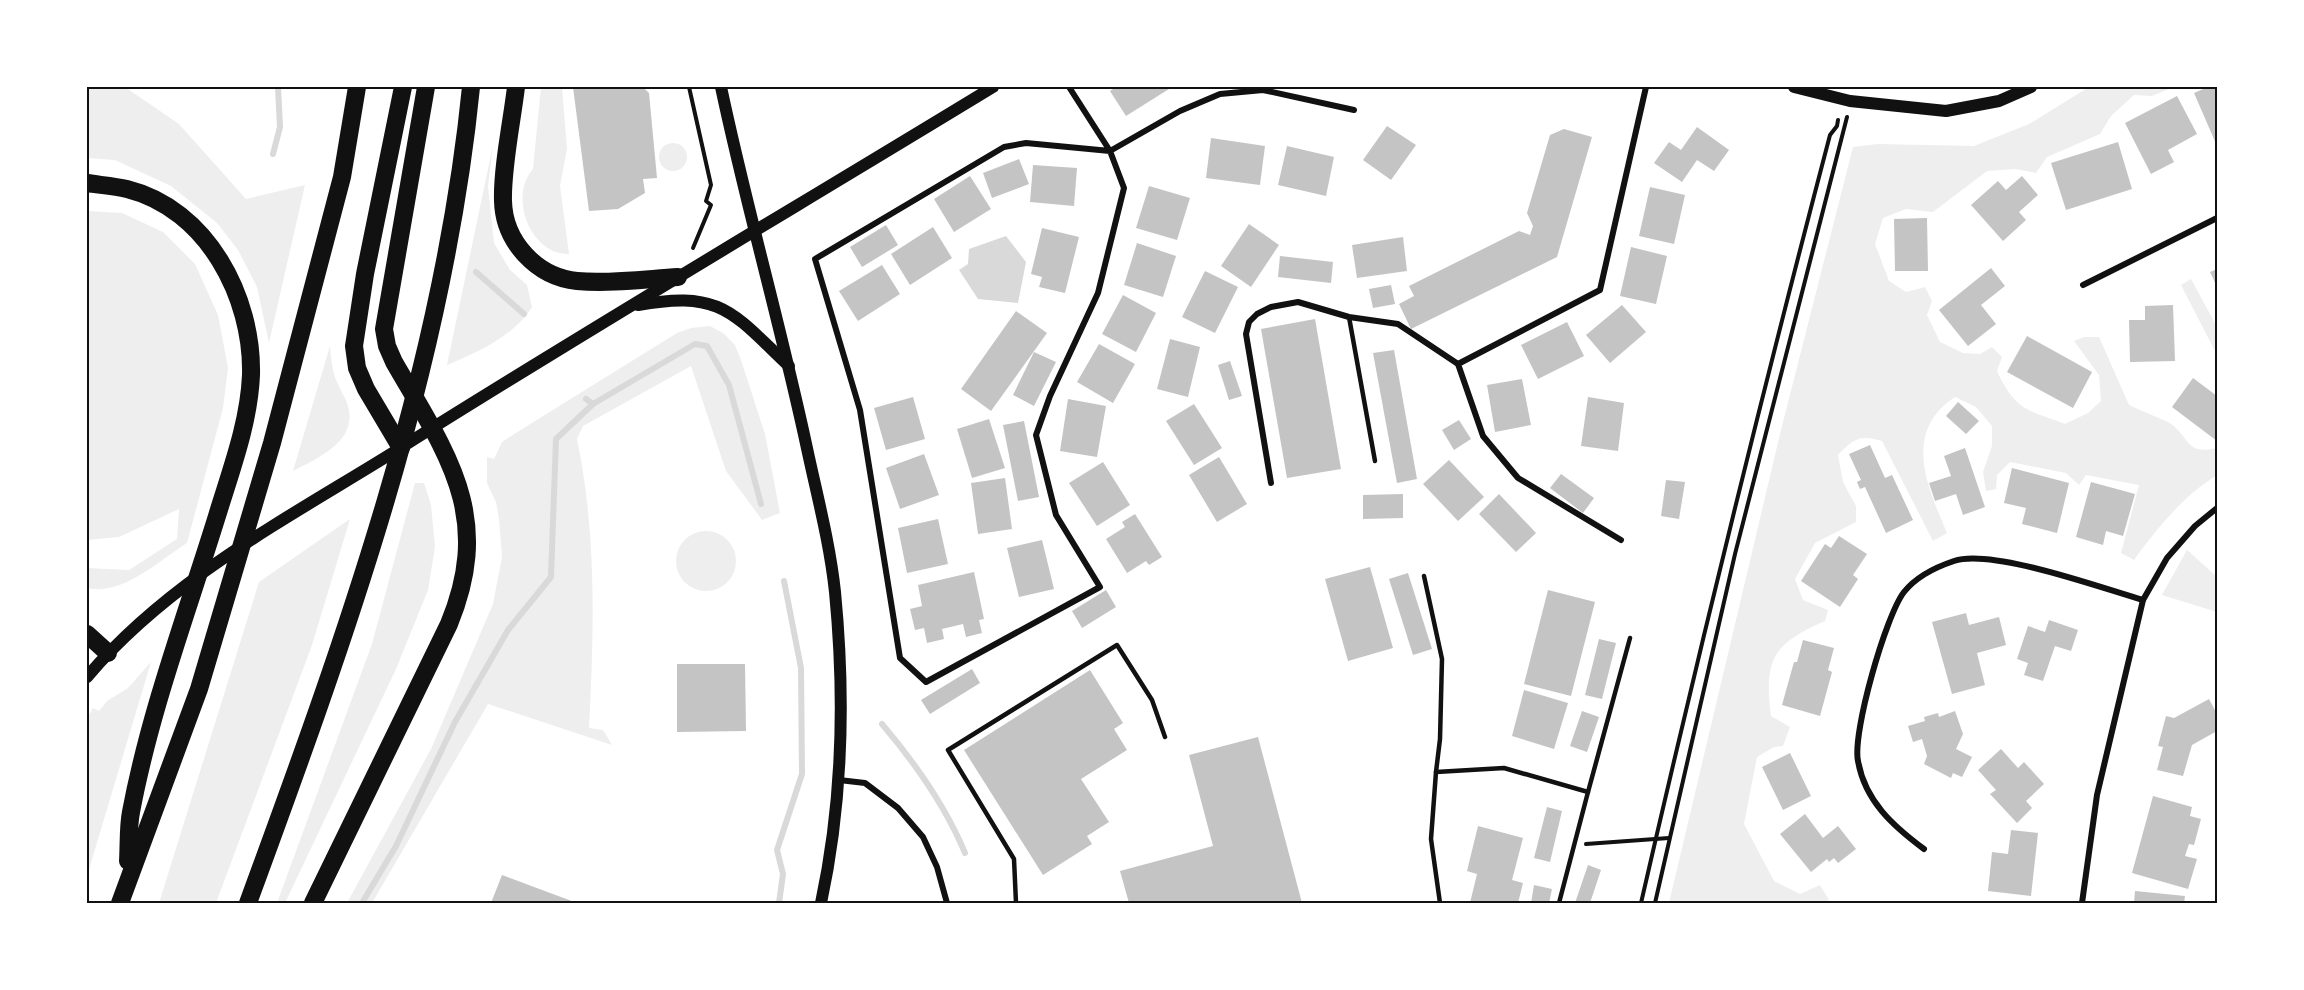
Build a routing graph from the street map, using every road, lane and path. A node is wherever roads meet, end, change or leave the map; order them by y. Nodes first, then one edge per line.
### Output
1 (357, 87) edge
2 (403, 87) edge
3 (426, 87) edge
4 (471, 87) edge
5 (516, 87) edge
6 (689, 87) edge
7 (721, 87) edge
8 (993, 87) edge
9 (1069, 87) edge
10 (1646, 87) edge
11 (1794, 87) edge
12 (2031, 87) edge
13 (1354, 110) dead end
14 (1846, 118) dead end
15 (1838, 120) dead end
16 (1110, 151) junction
17 (87, 183) edge
18 (2217, 218) edge
19 (755, 232) junction
20 (678, 277) junction
21 (2083, 285) dead end
22 (628, 307) junction
23 (1349, 317) junction
24 (1458, 364) junction
25 (789, 366) junction
26 (432, 428) junction
27 (401, 448) junction
28 (1375, 461) dead end
29 (1271, 483) dead end
30 (2217, 508) edge
31 (1621, 540) dead end
32 (1424, 576) dead end
33 (2143, 600) junction
34 (87, 634) edge
35 (1630, 638) dead end
36 (108, 653) junction
37 (87, 677) edge
38 (1165, 737) dead end
39 (1436, 772) junction
40 (839, 780) junction
41 (1588, 792) junction
42 (1669, 838) junction
43 (1656, 839) junction
44 (1574, 845) junction
45 (1924, 849) dead end
46 (127, 880) junction
47 (120, 903) edge
48 (248, 903) edge
49 (313, 903) edge
50 (821, 903) edge
51 (946, 903) edge
52 (1016, 903) edge
53 (1440, 903) edge
54 (1559, 903) edge
55 (1641, 903) edge
56 (1655, 903) edge
57 (2082, 903) edge

1 - 46 highway
2 - 27 highway
3 - 26 highway
4 - 48 highway
5 - 20 highway
6 - 20 path
7 - 19 main road
8 - 19 main road
9 - 16 street
10 - 24 street
11 - 12 main road
13 - 16 street
14 - 42 path
15 - 43 path
16 - 16 street
17 - 46 highway
18 - 21 street
19 - 20 main road
19 - 25 main road
20 - 22 main road
22 - 25 main road
22 - 26 main road
23 - 24 street
23 - 28 lane
23 - 29 street
24 - 31 street
25 - 40 main road
26 - 27 main road
26 - 49 highway
27 - 36 main road
30 - 33 street
32 - 39 lane
33 - 45 street
33 - 57 street
34 - 36 highway
35 - 41 lane
36 - 37 main road
38 - 52 lane
39 - 41 lane
39 - 53 lane
40 - 50 main road
40 - 51 street
41 - 44 lane
42 - 43 path
42 - 56 path
43 - 44 path
43 - 55 path
44 - 54 lane
46 - 47 highway

